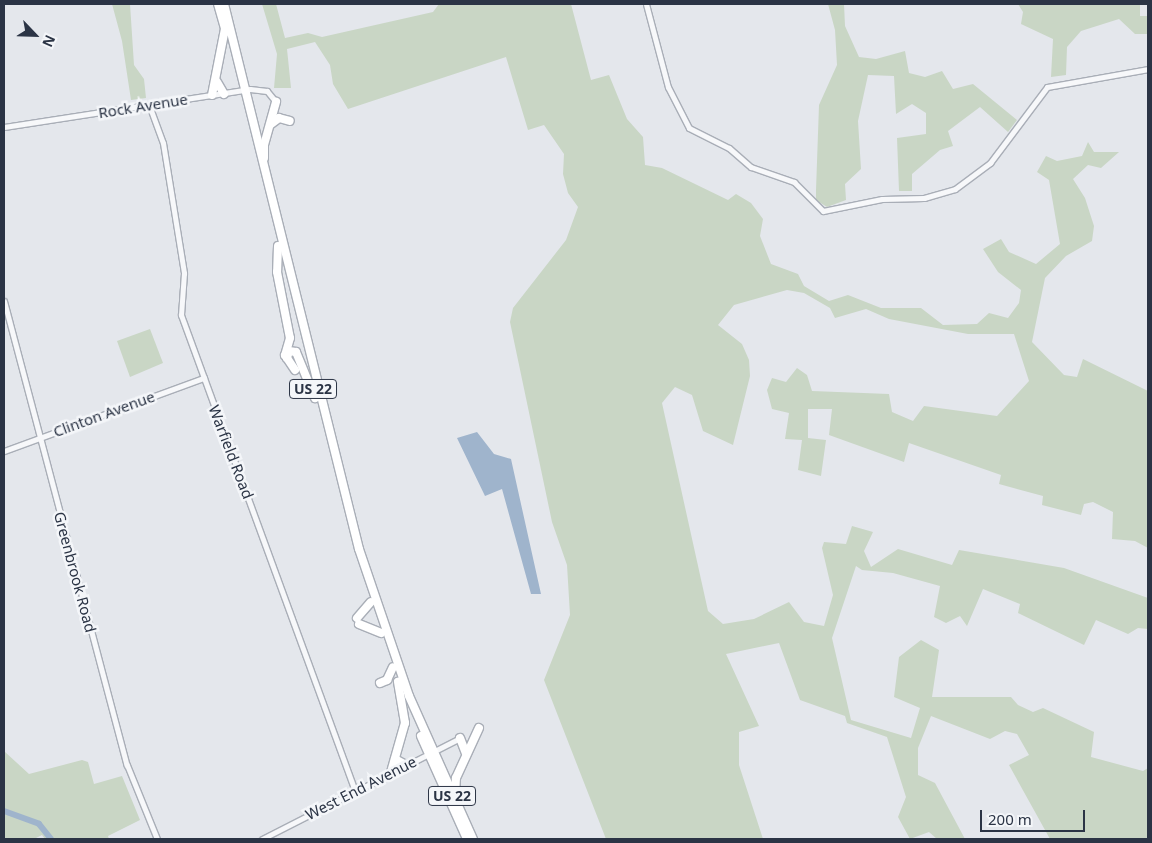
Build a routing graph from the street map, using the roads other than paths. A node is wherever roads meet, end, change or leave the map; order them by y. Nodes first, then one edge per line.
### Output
1 (218, 4) edge
2 (224, 4) edge
3 (646, 4) edge
4 (225, 29) junction
5 (1148, 69) edge
6 (217, 82) junction
7 (243, 91) junction
8 (224, 94) junction
9 (212, 95) junction
10 (276, 102) joint
11 (149, 105) junction
12 (290, 121) dead end
13 (270, 126) junction
14 (4, 127) edge
15 (264, 170) junction
16 (278, 246) junction
17 (4, 301) edge
18 (287, 358) junction
19 (295, 370) dead end
20 (204, 378) junction
21 (315, 398) junction
22 (39, 438) junction
23 (4, 451) edge
24 (371, 602) junction
25 (381, 633) junction
26 (393, 667) junction
27 (398, 682) junction
28 (380, 683) dead end
29 (479, 728) dead end
30 (460, 738) joint
31 (431, 753) junction
32 (466, 754) junction
33 (396, 760) junction
34 (406, 765) junction
35 (391, 772) junction
36 (355, 791) junction
37 (457, 808) junction
38 (156, 839) edge
39 (262, 839) edge
40 (467, 839) edge
41 (473, 839) edge

1 - 4 highway, US 22
2 - 7 highway, US 22
3 - 5 street
4 - 6 highway
4 - 7 highway, US 22
6 - 8 highway
6 - 9 highway
7 - 8 street, Rock Avenue
7 - 10 street, Rock Avenue
7 - 15 highway, US 22
7 - 16 highway, US 22
8 - 9 street, Rock Avenue
9 - 11 street, Rock Avenue
10 - 13 highway
11 - 14 street, Rock Avenue
11 - 20 street, Warfield Road
12 - 13 highway
13 - 15 highway
15 - 31 highway, US 22
16 - 18 highway
16 - 21 highway, US 22
17 - 22 street, Greenbrook Road
18 - 19 highway
18 - 21 highway
20 - 22 street, Clinton Avenue
20 - 36 street, Warfield Road
21 - 24 highway, US 22
22 - 23 street, Clinton Avenue
22 - 38 street, Greenbrook Road
24 - 25 highway, US 22
24 - 25 highway
25 - 26 highway, US 22
26 - 27 highway, US 22
26 - 28 highway
27 - 31 highway, US 22
27 - 33 highway
29 - 32 highway
30 - 31 street, West End Avenue
30 - 32 highway
31 - 34 street, West End Avenue
31 - 37 highway, US 22
31 - 40 highway, US 22
32 - 37 highway
33 - 34 highway
33 - 35 highway
34 - 35 street, West End Avenue
35 - 36 street, West End Avenue
36 - 39 street, West End Avenue
37 - 41 highway, US 22

